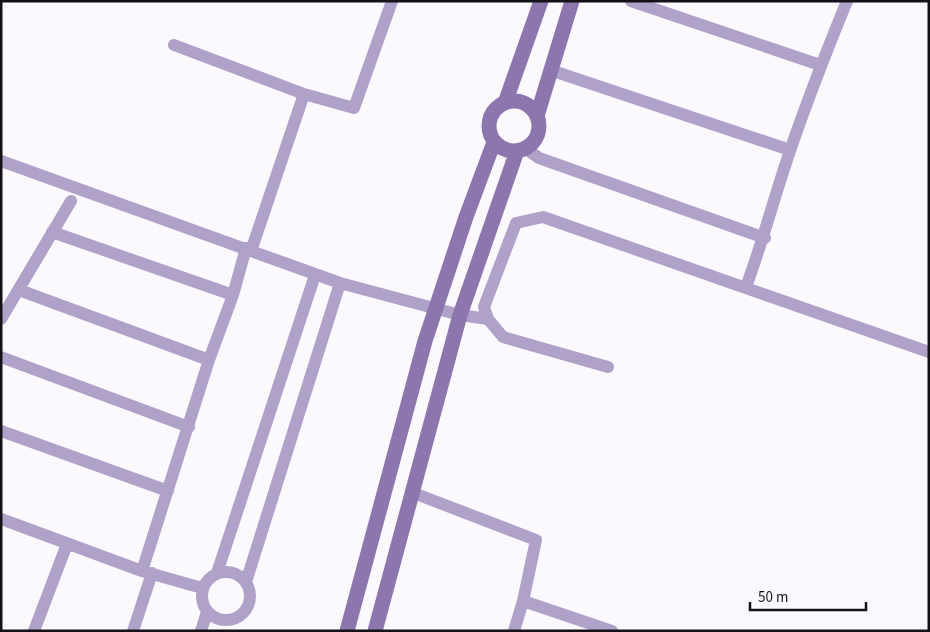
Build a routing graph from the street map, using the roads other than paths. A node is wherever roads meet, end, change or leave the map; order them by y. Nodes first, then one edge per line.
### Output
1 (392, 1) edge
2 (542, 1) edge
3 (572, 1) edge
4 (631, 1) edge
5 (847, 1) edge
6 (174, 45) dead end
7 (820, 65) junction
8 (550, 70) junction
9 (304, 94) junction
10 (505, 103) junction
11 (537, 116) junction
12 (494, 142) junction
13 (521, 149) junction
14 (790, 150) junction
15 (1, 161) edge
16 (71, 201) dead end
17 (52, 232) junction
18 (765, 238) junction
19 (248, 250) junction
20 (315, 274) junction
21 (340, 282) junction
22 (746, 287) junction
23 (19, 290) junction
24 (233, 295) junction
25 (436, 307) junction
26 (460, 315) junction
27 (1, 319) edge
28 (488, 319) junction
29 (929, 352) edge
30 (1, 357) edge
31 (209, 360) junction
32 (608, 367) dead end
33 (189, 427) junction
34 (1, 431) edge
35 (168, 492) junction
36 (411, 492) junction
37 (1, 520) edge
38 (67, 544) junction
39 (147, 572) junction
40 (217, 573) junction
41 (246, 582) junction
42 (202, 588) junction
43 (523, 601) junction
44 (207, 612) junction
45 (232, 625) edge
46 (34, 631) edge
47 (133, 631) edge
48 (201, 631) edge
49 (347, 631) edge
50 (375, 631) edge
51 (514, 631) edge
52 (612, 631) edge

1 - 9 street
2 - 10 main road
3 - 8 main road
4 - 7 street
5 - 7 street
6 - 9 street
7 - 14 street
8 - 11 main road
8 - 14 street
9 - 19 street
10 - 11 main road
10 - 12 main road
11 - 13 main road
12 - 13 main road
12 - 25 main road
13 - 18 street
13 - 26 main road
14 - 18 street
15 - 19 street
16 - 17 street
17 - 23 street
17 - 24 street
18 - 22 street
19 - 20 street
19 - 24 street
20 - 21 street
20 - 40 street
21 - 25 street
21 - 41 street
22 - 28 street
22 - 29 street
23 - 27 street
23 - 31 street
24 - 31 street
25 - 26 street
25 - 49 main road
26 - 28 street
26 - 36 main road
28 - 32 street
30 - 33 street
31 - 33 street
33 - 35 street
34 - 35 street
35 - 39 street
36 - 43 street
36 - 50 main road
37 - 38 street
38 - 39 street
38 - 46 street
39 - 42 street
39 - 47 street
40 - 41 street
40 - 42 street
41 - 45 street
42 - 44 street
43 - 51 street
43 - 52 street
44 - 45 street
44 - 48 street

